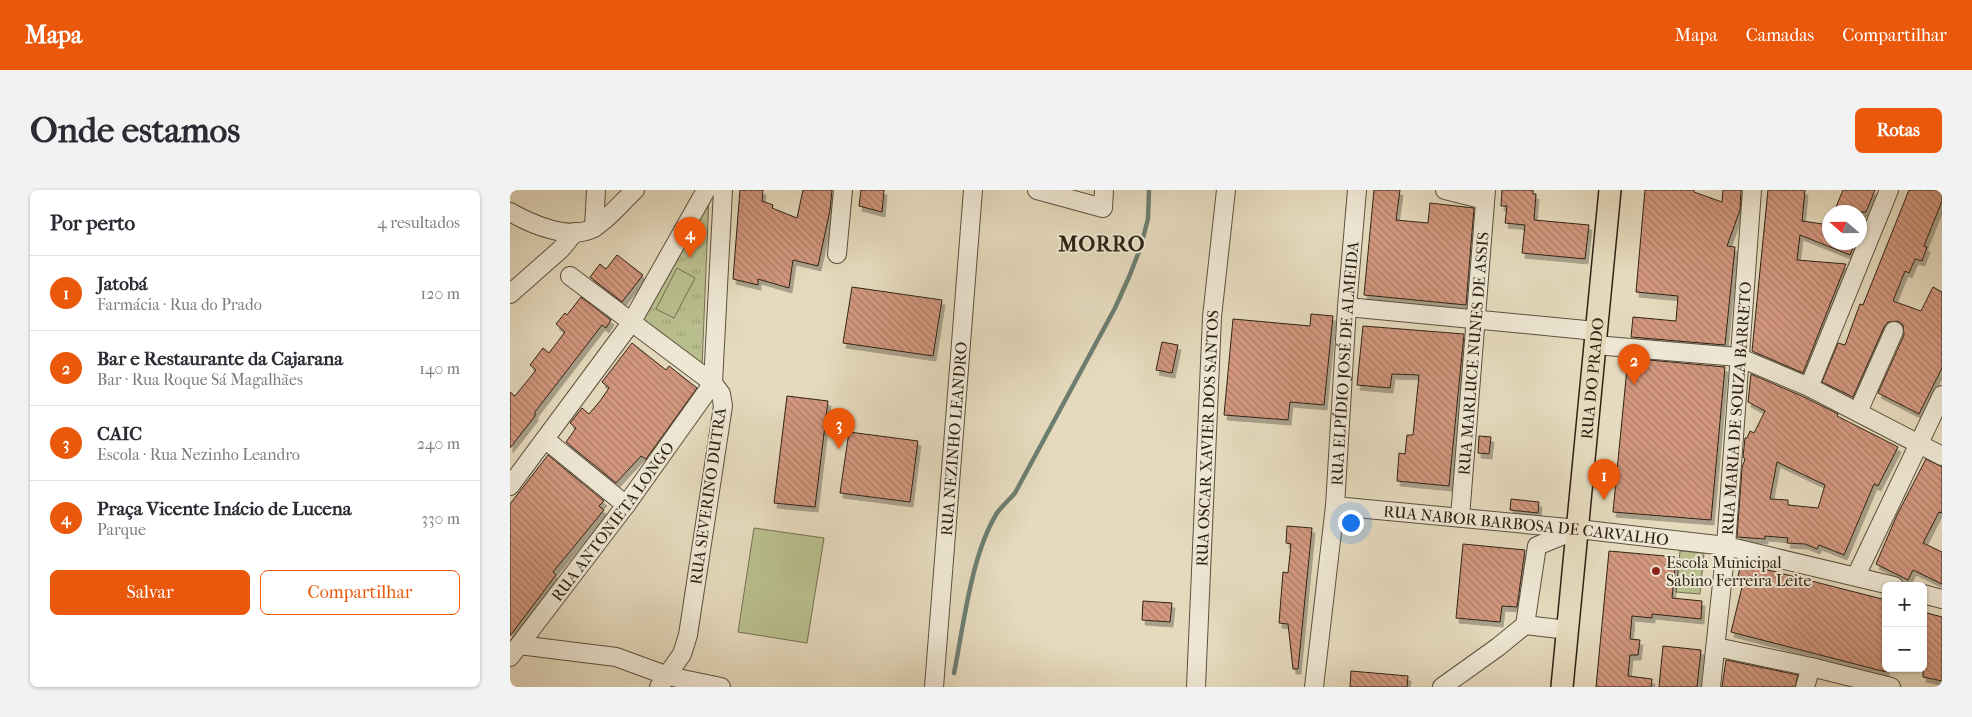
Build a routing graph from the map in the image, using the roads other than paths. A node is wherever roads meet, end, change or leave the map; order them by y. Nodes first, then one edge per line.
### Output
1 (596, 190) edge
2 (635, 190) edge
3 (706, 190) edge
4 (723, 190) edge
5 (843, 190) edge
6 (973, 190) edge
7 (1037, 190) edge
8 (1104, 190) edge
9 (1226, 190) edge
10 (1357, 190) edge
11 (1445, 190) edge
12 (1610, 190) edge
13 (1752, 190) edge
14 (1889, 190) edge
15 (1485, 195) edge
16 (510, 212) edge
17 (594, 228) junction
18 (575, 232) junction
19 (837, 254) dead end
20 (570, 276) dead end
21 (510, 294) edge
22 (1347, 307) junction
23 (1475, 319) junction
24 (631, 322) junction
25 (1894, 331) dead end
26 (1596, 338) junction
27 (1738, 357) junction
28 (713, 383) junction
29 (1809, 388) junction
30 (1942, 395) edge
31 (1858, 412) junction
32 (546, 440) junction
33 (1918, 444) junction
34 (1942, 456) edge
35 (510, 486) edge
36 (626, 505) junction
37 (1334, 506) junction
38 (1460, 517) junction
39 (1578, 529) junction
40 (1726, 546) junction
41 (1856, 576) junction
42 (1882, 583) edge
43 (1927, 595) edge
44 (1942, 599) edge
45 (1525, 625) junction
46 (1568, 630) junction
47 (1716, 647) junction
48 (514, 651) edge
49 (1811, 667) junction
50 (671, 682) edge
51 (722, 687) edge
52 (934, 687) edge
53 (1196, 687) edge
54 (1314, 687) edge
55 (1442, 687) edge
56 (1562, 687) edge
57 (1712, 687) edge
58 (1805, 687) edge
59 (1891, 687) edge

1 - 17 street
2 - 17 street
3 - 24 street
4 - 28 street, RUA SEVERINO DUTRA
5 - 19 street
6 - 52 street, RUA NEZINHO LEANDRO
7 - 8 street
9 - 53 street, RUA OSCAR XAVIER DOS SANTOS
10 - 22 street, RUA ELPÍDIO JOSÉ DE ALMEIDA
11 - 15 street
12 - 26 main road, RUA DO PRADO
13 - 27 street, RUA MARIA DE SOUZA BARRETO
14 - 29 street
15 - 23 street, RUA MARLUCE NUNES DE ASSIS
16 - 18 street
17 - 18 street
18 - 21 street
20 - 24 street
22 - 23 street
22 - 37 street, RUA ELPÍDIO JOSÉ DE ALMEIDA
23 - 26 street
23 - 38 street, RUA MARLUCE NUNES DE ASSIS
24 - 28 street
24 - 32 street
25 - 31 street
26 - 27 street
26 - 39 main road, RUA DO PRADO
27 - 29 street
27 - 40 street, RUA MARIA DE SOUZA BARRETO
28 - 36 street, RUA ANTONIETA LONGO
28 - 50 street, RUA SEVERINO DUTRA
29 - 31 street
30 - 33 street
31 - 33 street
32 - 35 street
32 - 36 street
33 - 34 street
33 - 41 street
36 - 48 street, RUA ANTONIETA LONGO
37 - 38 street, RUA NABOR BARBOSA DE CARVALHO
37 - 54 street, RUA ELPÍDIO JOSÉ DE ALMEIDA
38 - 39 street, RUA NABOR BARBOSA DE CARVALHO
39 - 40 street, RUA NABOR BARBOSA DE CARVALHO
39 - 45 street
39 - 46 main road, RUA DO PRADO
40 - 41 street, RUA NABOR BARBOSA DE CARVALHO
40 - 47 street, RUA MARIA DE SOUZA BARRETO
41 - 42 street, RUA NABOR BARBOSA DE CARVALHO
43 - 44 street
45 - 46 street
45 - 55 street
46 - 56 main road, RUA DO PRADO
47 - 49 street
47 - 57 street, RUA MARIA DE SOUZA BARRETO
48 - 50 street
49 - 58 street
49 - 59 street
50 - 51 street

